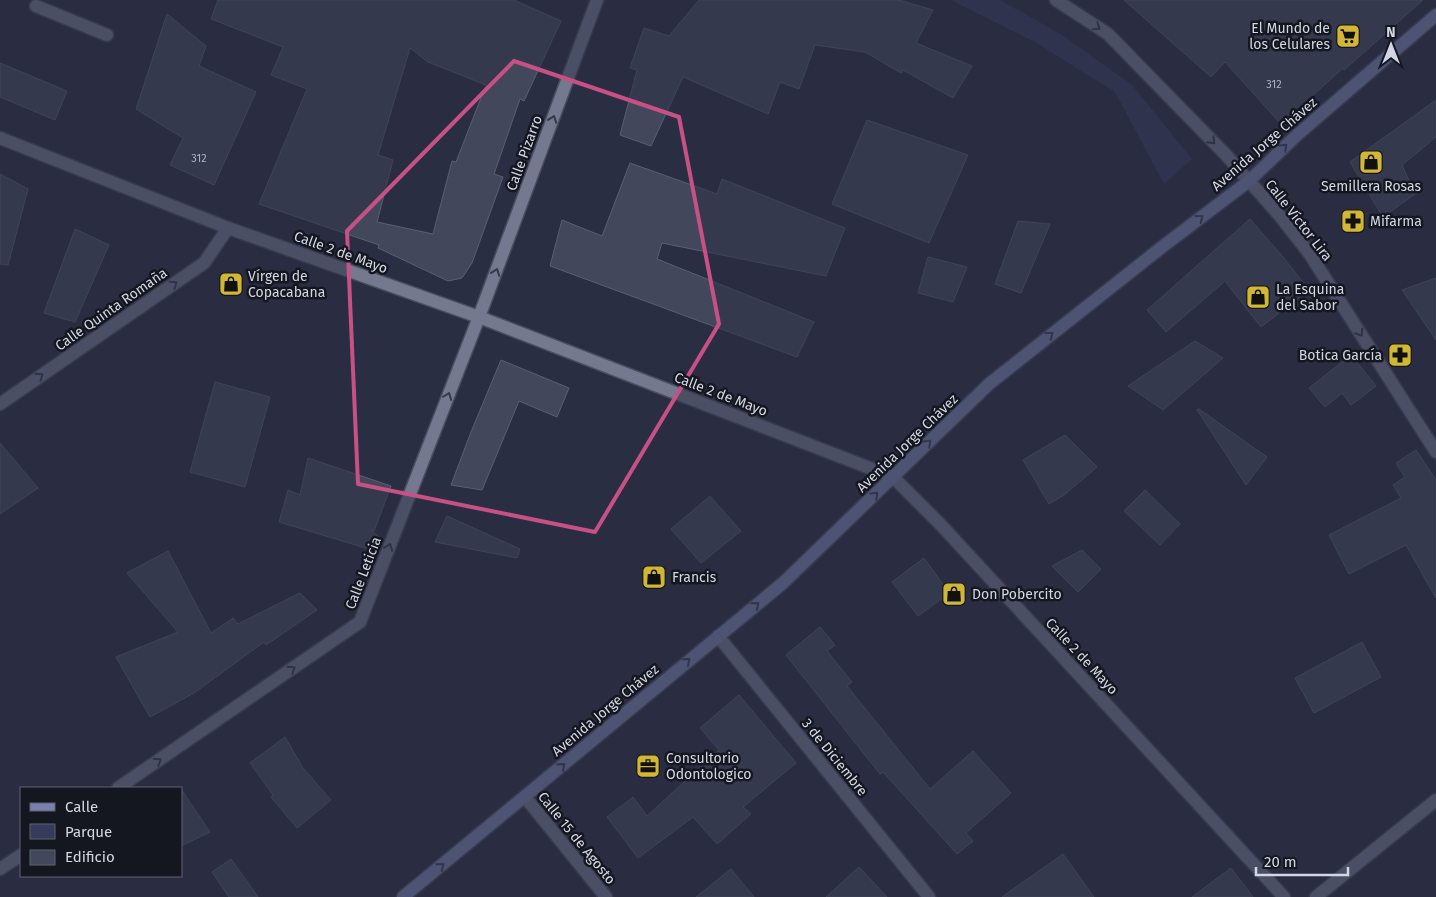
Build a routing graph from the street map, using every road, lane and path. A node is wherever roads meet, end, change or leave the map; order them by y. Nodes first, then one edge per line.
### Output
1 (597, 0) edge
2 (1056, 0) edge
3 (36, 6) dead end
4 (1436, 15) edge
5 (107, 35) dead end
6 (0, 138) edge
7 (1249, 181) junction
8 (228, 228) junction
9 (479, 317) junction
10 (0, 404) edge
11 (1436, 452) edge
12 (893, 477) junction
13 (718, 636) junction
14 (119, 787) edge
15 (525, 797) junction
16 (1436, 800) edge
17 (20, 856) edge
18 (0, 870) edge
19 (403, 897) edge
20 (606, 897) edge
21 (929, 897) edge
22 (1284, 897) edge
23 (1316, 897) edge

9 -> 1 street, Calle Pizarro
2 -> 7 street, Calle Víctor Lira
3 - 5 street
7 -> 4 main road, Avenida Jorge Chávez
6 - 8 street, Calle 2 de Mayo
7 -> 11 street, Calle Víctor Lira
12 -> 7 main road, Avenida Jorge Chávez
8 - 9 street, Calle 2 de Mayo
10 -> 8 street, Calle Quinta Romaña
9 - 12 street, Calle 2 de Mayo
14 -> 9 street, Calle Leticia
13 -> 12 main road, Avenida Jorge Chávez
12 - 22 street, Calle 2 de Mayo
15 -> 13 main road, Avenida Jorge Chávez
13 - 21 street, 3 de Diciembre
19 -> 15 main road, Avenida Jorge Chávez
15 - 20 street, Calle 15 de Agosto
16 - 23 street
17 - 18 street

